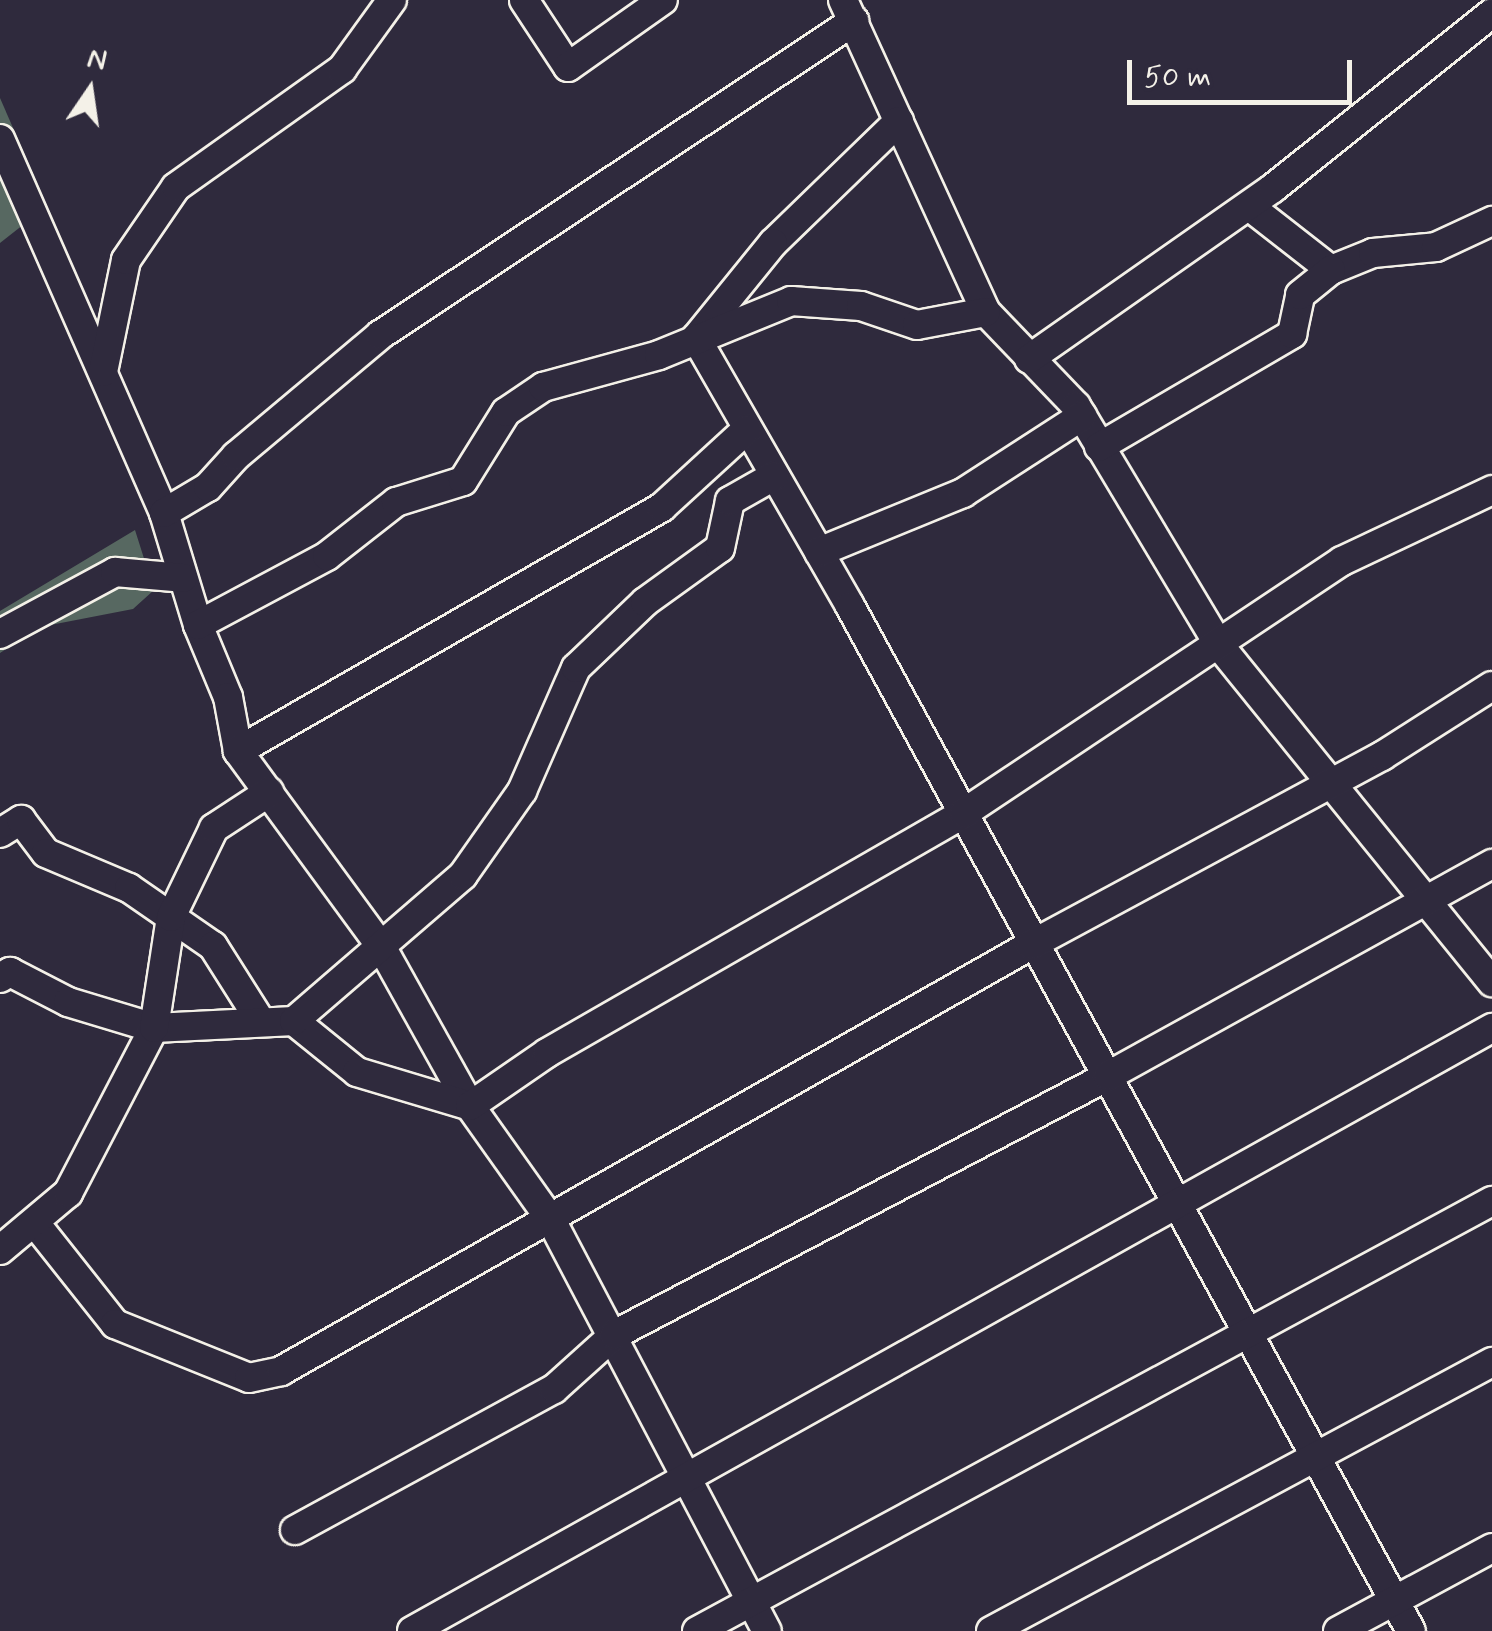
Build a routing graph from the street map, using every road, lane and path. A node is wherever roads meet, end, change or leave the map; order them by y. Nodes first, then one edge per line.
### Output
1 (392, 0) edge
2 (524, 0) edge
3 (664, 0) edge
4 (848, 10) edge
5 (1492, 13) edge
6 (899, 121) junction
7 (0, 140) edge
8 (1249, 206) junction
9 (1492, 221) edge
10 (1331, 270) junction
11 (986, 312) junction
12 (696, 338) junction
13 (1029, 359) junction
14 (103, 372) junction
15 (1082, 416) junction
16 (747, 428) junction
17 (1100, 446) junction
18 (774, 476) junction
19 (1492, 490) edge
20 (164, 513) junction
21 (818, 552) junction
22 (183, 578) junction
23 (198, 625) junction
24 (0, 634) edge
25 (1220, 645) junction
26 (1492, 686) edge
27 (238, 752) junction
28 (1324, 782) junction
29 (269, 792) junction
30 (964, 812) junction
31 (0, 833) edge
32 (1492, 864) edge
33 (1429, 901) junction
34 (171, 917) junction
35 (1031, 945) junction
36 (382, 948) junction
37 (0, 978) edge
38 (1492, 982) edge
39 (261, 1022) junction
40 (294, 1022) junction
41 (154, 1028) junction
42 (1492, 1028) edge
43 (1108, 1076) junction
44 (470, 1106) junction
45 (1492, 1200) edge
46 (1173, 1206) junction
47 (551, 1220) junction
48 (35, 1223) junction
49 (0, 1250) edge
50 (1248, 1329) junction
51 (614, 1335) junction
52 (1492, 1362) edge
53 (1317, 1458) junction
54 (686, 1473) junction
55 (294, 1530) dead end
56 (1492, 1548) edge
57 (750, 1602) junction
58 (1393, 1602) junction
59 (412, 1631) edge
60 (696, 1631) edge
61 (767, 1631) edge
62 (991, 1631) edge
63 (1338, 1631) edge
64 (1411, 1631) edge

1 - 14 street
2 - 3 street
4 - 6 street
4 - 20 street
5 - 8 street
6 - 11 street
6 - 12 street
7 - 14 street
8 - 10 street
8 - 13 street
9 - 10 street
10 - 17 street
11 - 12 street
11 - 13 street
12 - 16 street
12 - 23 street
13 - 15 street
14 - 20 street
15 - 17 street
15 - 21 street
16 - 18 street
16 - 27 street
17 - 25 street
18 - 21 street
18 - 36 street
19 - 25 street
20 - 22 street
21 - 30 street
22 - 23 street
22 - 24 street
23 - 27 street
25 - 28 street
25 - 30 street
26 - 28 street
27 - 29 street
28 - 33 street
28 - 35 street
29 - 34 street
29 - 36 street
30 - 35 street
30 - 44 street
31 - 34 street
32 - 33 street
33 - 38 street
33 - 43 street
34 - 39 street
34 - 41 street
35 - 43 street
35 - 47 street
36 - 40 street
36 - 44 street
37 - 41 street
39 - 40 street
39 - 41 street
40 - 44 street
41 - 48 street
42 - 46 street
43 - 46 street
43 - 51 street
44 - 47 street
45 - 50 street
46 - 50 street
46 - 54 street
47 - 48 street
47 - 51 street
48 - 49 street
50 - 53 street
50 - 57 street
51 - 54 street
51 - 55 street
52 - 53 street
53 - 58 street
53 - 62 street
54 - 57 street
54 - 59 street
56 - 58 street
57 - 60 street
57 - 61 street
58 - 63 street
58 - 64 street

